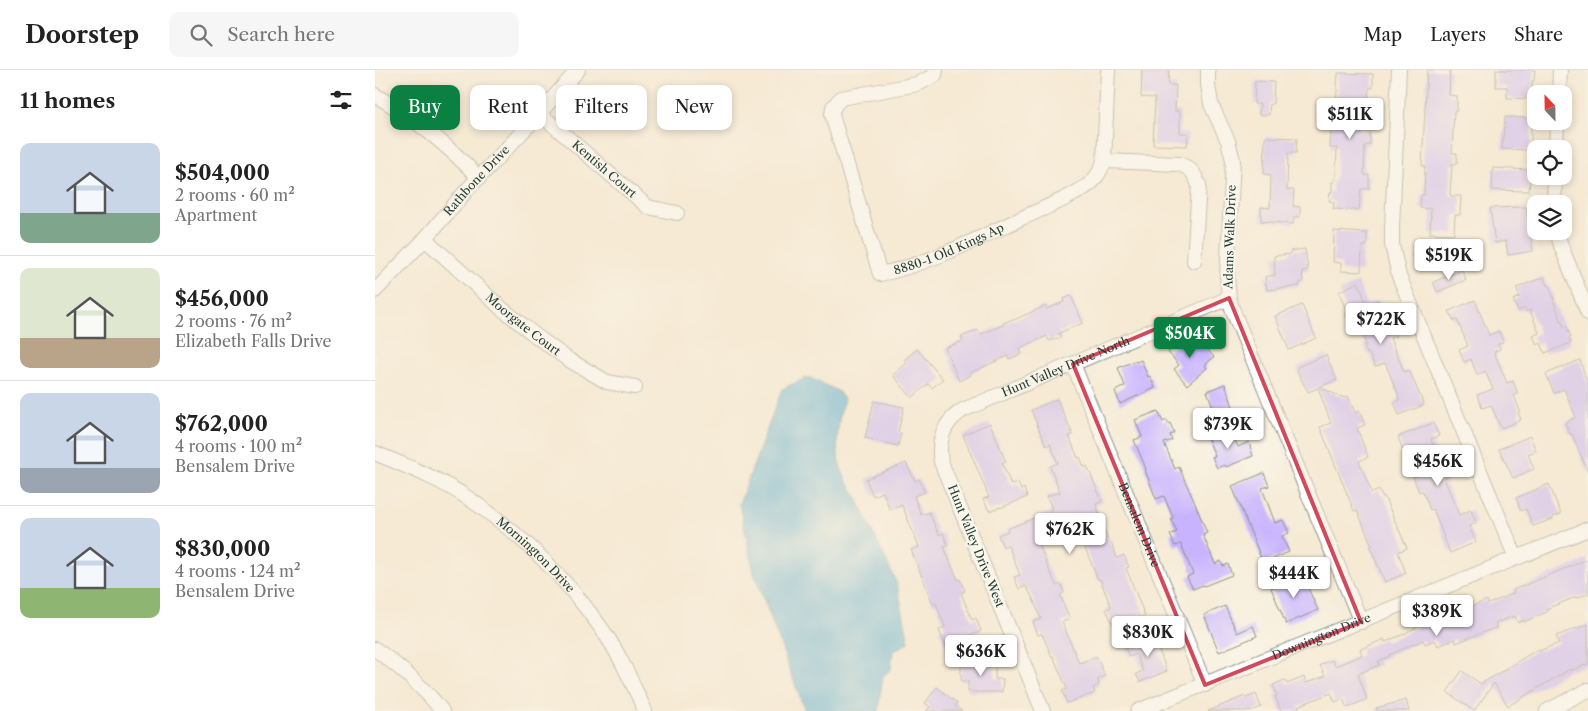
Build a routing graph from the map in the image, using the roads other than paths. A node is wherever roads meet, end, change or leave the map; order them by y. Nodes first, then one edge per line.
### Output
1 (578, 70) edge
2 (936, 70) edge
3 (1108, 70) edge
4 (1209, 70) edge
5 (1399, 70) edge
6 (1559, 70) edge
7 (1559, 85) edge
8 (375, 95) edge
9 (546, 105) edge
10 (546, 119) edge
11 (523, 130) edge
12 (1104, 161) junction
13 (479, 178) junction
14 (677, 213) dead end
15 (425, 239) junction
16 (1559, 240) edge
17 (1194, 261) dead end
18 (375, 291) edge
19 (1229, 298) junction
20 (1588, 313) edge
21 (1073, 364) junction
22 (635, 387) dead end
23 (941, 436) joint
24 (375, 453) edge
25 (1588, 529) edge
26 (1516, 558) junction
27 (1361, 622) junction
28 (375, 649) edge
29 (1205, 685) junction
30 (1588, 690) edge
31 (442, 711) edge
32 (645, 711) edge
33 (1043, 711) edge
34 (1138, 711) edge
35 (1547, 711) edge

1 - 9 street, Rathbone Drive
2 - 12 street, 8880-1 Old Kings Ap
3 - 12 street, 8880-1 Old Kings Ap
4 - 19 street, Adams Walk Drive
5 - 26 street
6 - 7 street
8 - 13 street
10 - 14 street, Kentish Court
11 - 13 street, Rathbone Drive
12 - 17 street
13 - 15 street, Rathbone Drive
15 - 18 street, Rathbone Drive
15 - 22 street, Moorgate Court
16 - 20 street
19 - 21 street, Hunt Valley Drive North
19 - 27 street, Adams Walk Drive
21 - 23 street, Hunt Valley Drive North
21 - 29 street, Bensalem Drive
23 - 33 street, Hunt Valley Drive West
24 - 32 street, Mornington Drive
25 - 26 street, Downington Drive
26 - 27 street, Downington Drive
27 - 29 street, Downington Drive
28 - 31 street
29 - 34 street, Downington Drive
30 - 35 street

